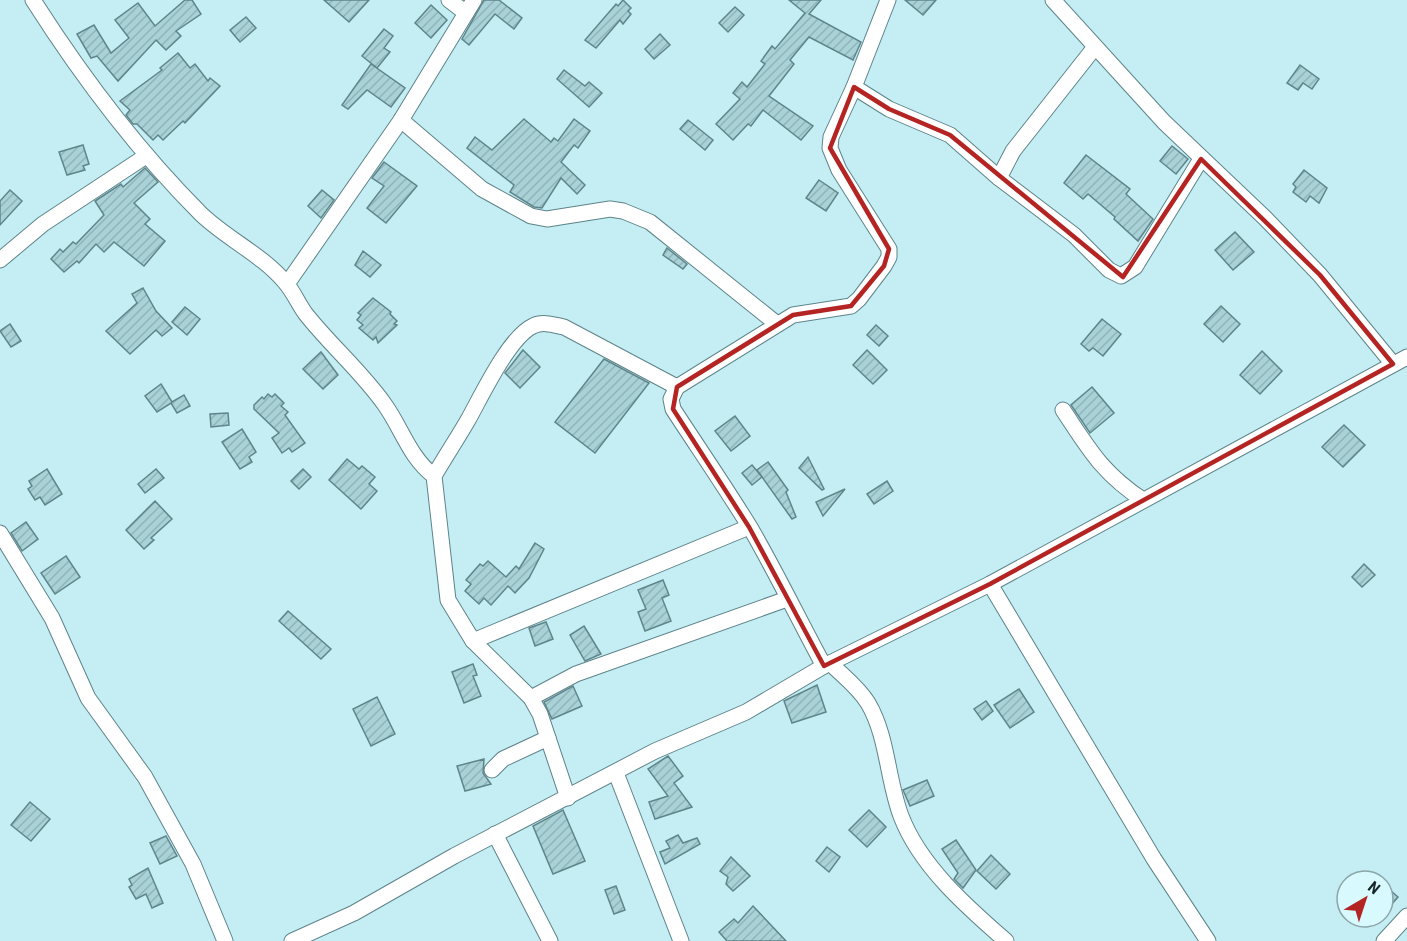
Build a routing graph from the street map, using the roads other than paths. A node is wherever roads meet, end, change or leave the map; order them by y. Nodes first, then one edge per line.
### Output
1 (33, 0) edge
2 (449, 0) edge
3 (888, 0) edge
4 (1053, 0) edge
5 (470, 7) edge
6 (1095, 47) junction
7 (854, 87) junction
8 (401, 120) junction
9 (146, 156) junction
10 (1201, 159) junction
11 (999, 178) junction
12 (0, 260) edge
13 (287, 284) junction
14 (777, 324) junction
15 (1407, 357) edge
16 (1393, 364) junction
17 (677, 387) junction
18 (1063, 410) dead end
19 (434, 476) junction
20 (1143, 500) junction
21 (750, 526) junction
22 (0, 534) edge
23 (990, 584) junction
24 (787, 599) junction
25 (473, 641) junction
26 (827, 664) junction
27 (531, 698) junction
28 (548, 738) junction
29 (492, 770) dead end
30 (616, 773) junction
31 (568, 798) junction
32 (495, 834) junction
33 (1407, 916) edge
34 (1392, 938) edge
35 (225, 941) edge
36 (291, 941) edge
37 (550, 941) edge
38 (681, 941) edge
39 (1006, 941) edge
40 (1208, 941) edge

1 - 9 street
2 - 5 street
3 - 7 street
4 - 6 street
5 - 8 street
6 - 10 street
6 - 11 street
7 - 11 street
7 - 14 street
8 - 13 street
8 - 14 street
9 - 12 street
9 - 13 street
10 - 11 street
10 - 16 street
13 - 19 street
14 - 17 street
15 - 16 street
16 - 20 street
17 - 19 street
17 - 21 street
18 - 20 street
19 - 25 street
20 - 23 street
21 - 24 street
21 - 25 street
22 - 35 street
23 - 26 street
23 - 40 street
24 - 26 street
24 - 27 street
25 - 27 street
26 - 30 street
26 - 39 street
27 - 28 street
28 - 29 street
28 - 31 street
30 - 31 street
30 - 38 street
31 - 32 street
32 - 36 street
32 - 37 street
33 - 34 street

